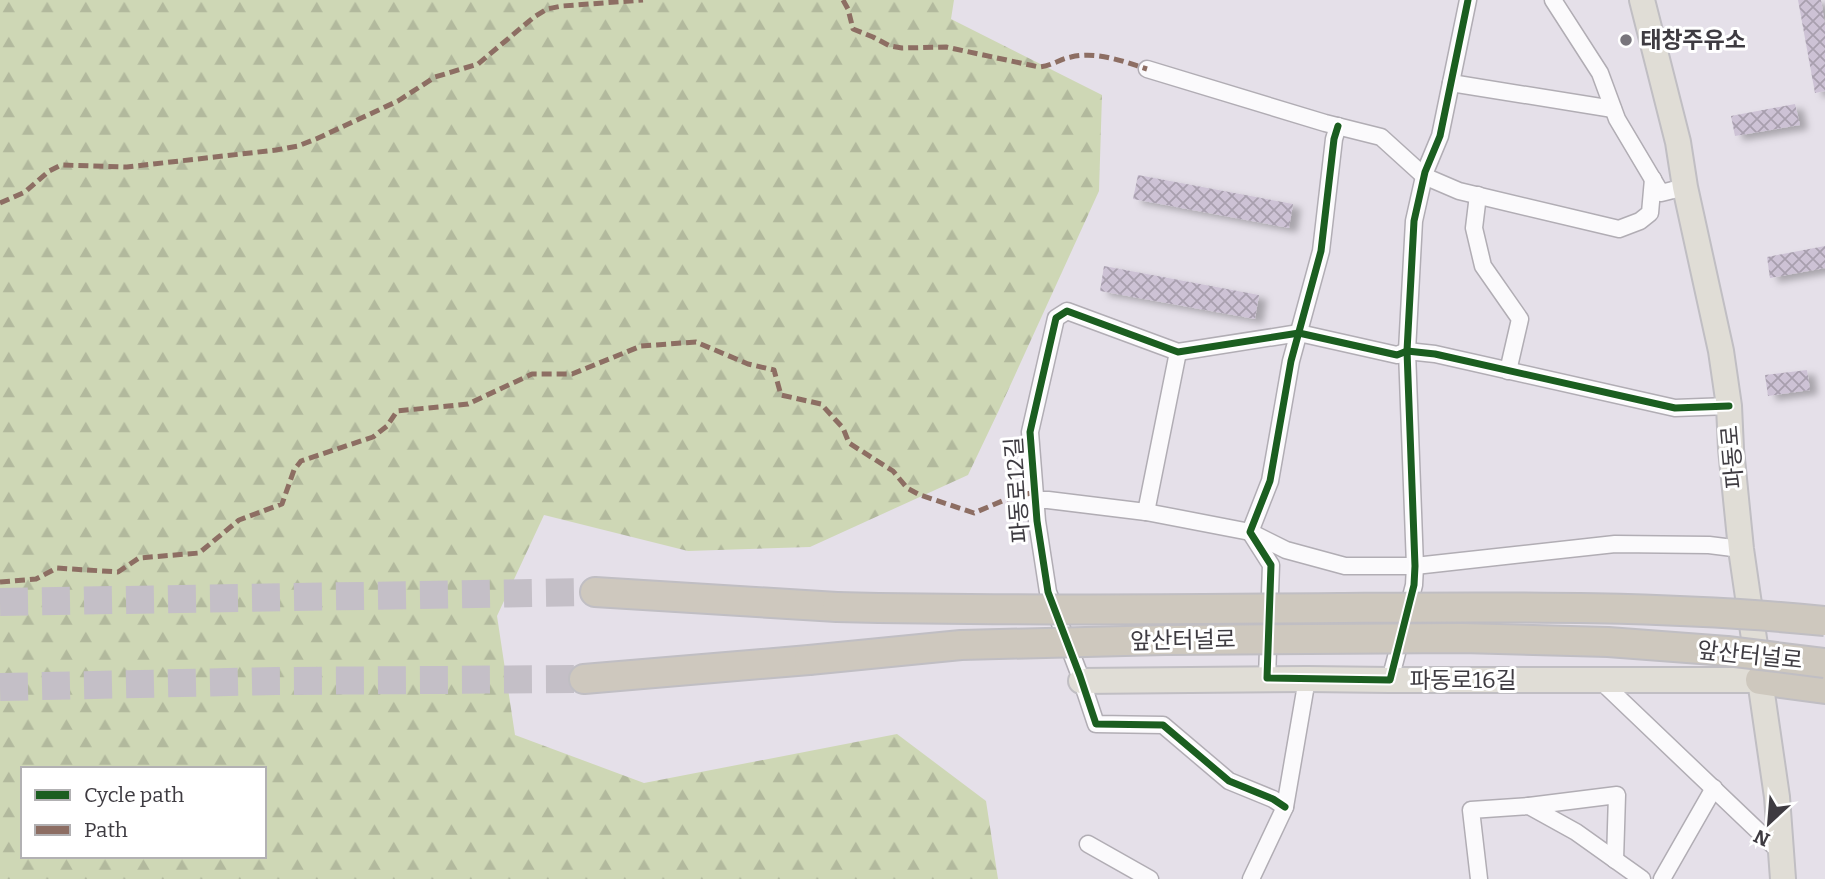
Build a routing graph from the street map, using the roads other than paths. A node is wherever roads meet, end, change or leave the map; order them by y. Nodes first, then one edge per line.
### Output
1 (1468, 0) edge
2 (1553, 0) edge
3 (1642, 0) edge
4 (1146, 69) dead end
5 (1451, 83) junction
6 (1613, 109) junction
7 (1338, 126) junction
8 (1424, 176) junction
9 (1653, 179) junction
10 (1685, 187) junction
11 (1478, 195) junction
12 (1299, 332) junction
13 (1406, 351) junction
14 (1178, 352) junction
15 (1508, 370) junction
16 (1729, 406) junction
17 (1035, 500) junction
18 (1146, 512) junction
19 (1250, 532) junction
20 (1741, 549) junction
21 (1415, 566) junction
22 (594, 592) tunnel mouth
23 (1825, 613) edge
24 (1770, 616) junction
25 (1825, 621) edge
26 (1825, 663) edge
27 (1307, 678) junction
28 (584, 679) tunnel mouth
29 (1594, 679) junction
30 (1391, 680) junction
31 (1760, 680) junction
32 (1082, 681) junction
33 (1825, 689) edge
34 (1714, 788) junction
35 (1529, 806) junction
36 (1285, 807) junction
37 (1088, 844) dead end
38 (1780, 852) junction
39 (1615, 860) junction
40 (1150, 879) edge
41 (1251, 879) edge
42 (1479, 879) edge
43 (1642, 879) edge
44 (1662, 879) edge
45 (1783, 879) edge

1 - 5 street
2 - 6 street
3 - 10 main road, 파동로
4 - 7 street
5 - 6 street
5 - 8 street
6 - 9 street
7 - 8 street
7 - 12 street
8 - 11 street
8 - 13 street
9 - 10 street
9 - 11 street
10 - 16 main road, 파동로
11 - 15 street
12 - 13 street, 파동로12길
12 - 14 street, 파동로12길
12 - 19 street
13 - 15 street, 파동로12길
13 - 21 street
14 - 17 street, 파동로12길
14 - 18 street
15 - 16 street, 파동로12길
16 - 20 main road, 파동로
17 - 18 street
17 - 32 street, 파동로12길
18 - 19 street
19 - 21 street
19 - 27 street
20 - 21 street
20 - 31 main road, 파동로
21 - 30 street
22 - 24 highway, 앞산터널로, bridge
23 - 24 highway, bridge
24 - 25 highway, 앞산터널로, bridge
26 - 28 highway, 앞산터널로, bridge
27 - 30 street
27 - 32 main road
27 - 36 street
29 - 30 main road, 파동로16길
29 - 31 main road, 파동로16길
29 - 34 street
31 - 33 highway
31 - 38 main road, 파동로
32 - 36 street, 파동로12길
34 - 38 street
34 - 44 street
35 - 39 street
35 - 39 street
35 - 42 street
36 - 41 street
37 - 40 street
38 - 45 main road, 파동로
39 - 43 street

